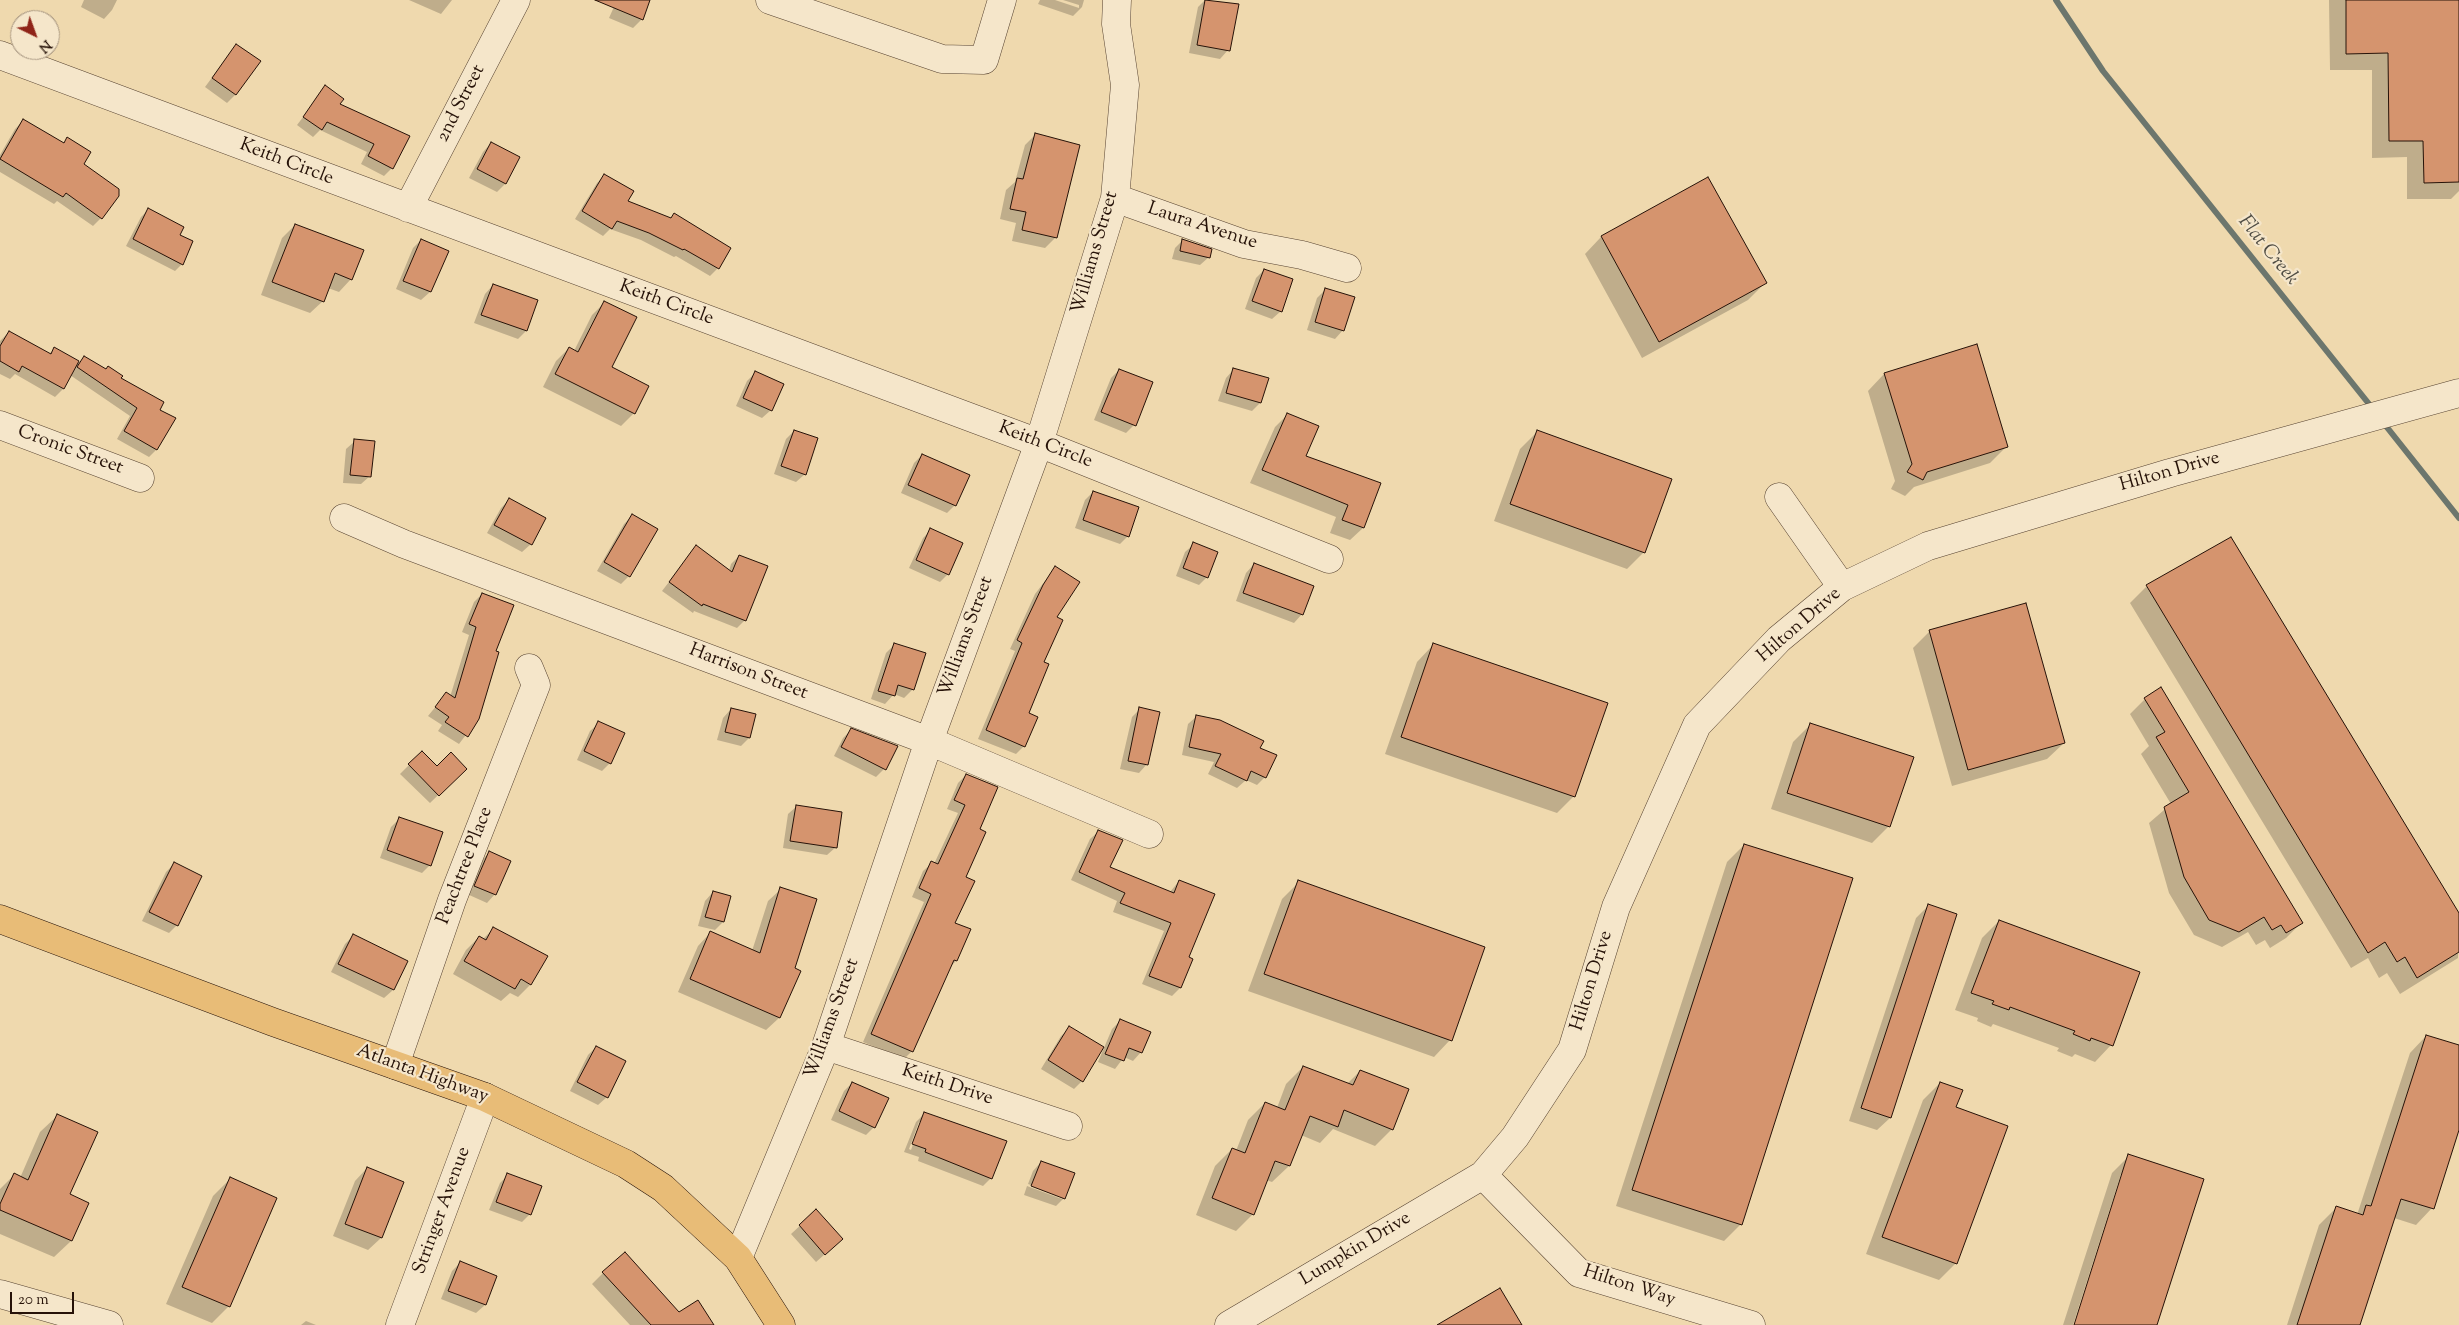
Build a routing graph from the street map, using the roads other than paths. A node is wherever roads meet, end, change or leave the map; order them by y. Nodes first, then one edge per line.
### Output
1 (516, 0) edge
2 (770, 0) edge
3 (1002, 0) edge
4 (1116, 0) edge
5 (0, 55) edge
6 (1115, 198) junction
7 (408, 208) junction
8 (1347, 268) dead end
9 (2459, 393) edge
10 (0, 425) edge
11 (1039, 443) junction
12 (140, 478) dead end
13 (1778, 497) dead end
14 (344, 518) dead end
15 (1329, 560) dead end
16 (1842, 586) junction
17 (529, 668) dead end
18 (929, 741) junction
19 (1149, 834) dead end
20 (0, 919) edge
21 (826, 1046) junction
22 (395, 1066) junction
23 (485, 1096) junction
24 (1068, 1126) dead end
25 (1483, 1175) junction
26 (738, 1258) junction
27 (0, 1294) edge
28 (109, 1325) edge
29 (400, 1325) edge
30 (782, 1325) edge
31 (1230, 1325) edge
32 (1751, 1325) edge

1 - 7 street, 2nd Street
2 - 3 street
4 - 6 street, Williams Street
5 - 7 street, Keith Circle
6 - 8 street, Laura Avenue
6 - 11 street, Williams Street
7 - 11 street, Keith Circle
9 - 16 street, Hilton Drive
10 - 12 street, Cronic Street
11 - 15 street, Keith Circle
11 - 18 street, Williams Street
13 - 16 street
14 - 18 street, Harrison Street
16 - 25 street, Hilton Drive
17 - 22 street, Peachtree Place
18 - 19 street, Harrison Street
18 - 21 street, Williams Street
20 - 22 main road, Atlanta Highway
21 - 24 street, Keith Drive
21 - 26 street, Williams Street
22 - 23 main road, Atlanta Highway
23 - 26 main road, Atlanta Highway
23 - 29 street, Stringer Avenue
25 - 31 street, Lumpkin Drive
25 - 32 street, Hilton Way
26 - 30 main road, Atlanta Highway
27 - 28 street

